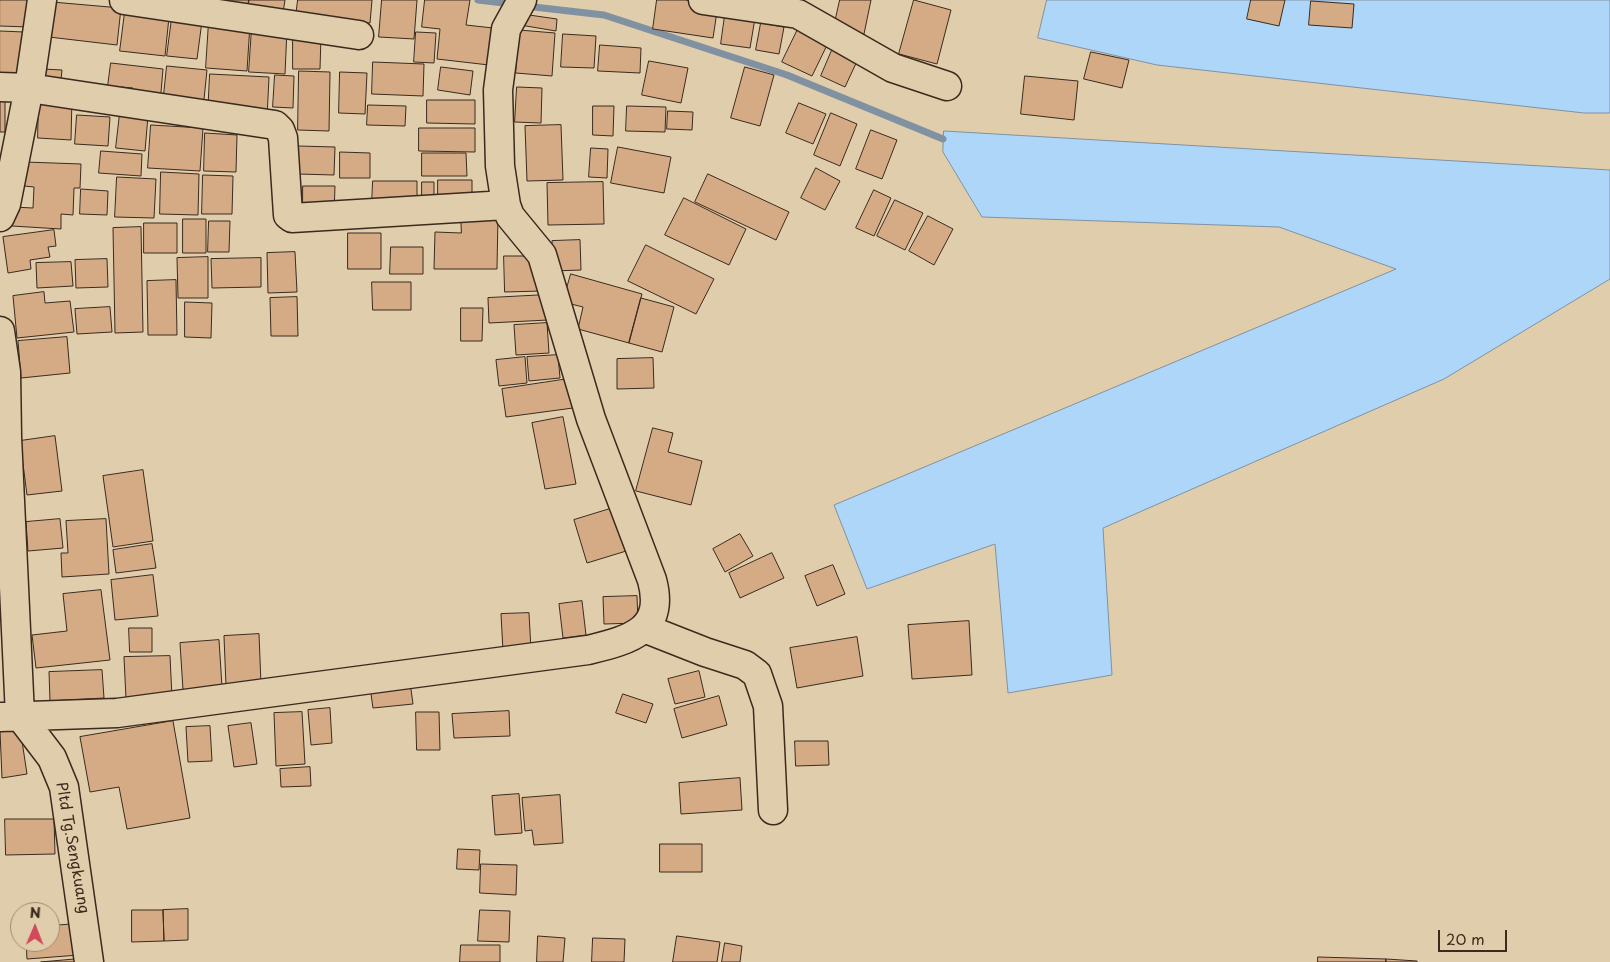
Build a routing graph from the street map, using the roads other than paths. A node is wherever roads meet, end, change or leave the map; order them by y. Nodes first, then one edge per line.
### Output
1 (42, 0) edge
2 (124, 0) edge
3 (522, 0) edge
4 (703, 0) edge
5 (359, 35) dead end
6 (947, 86) dead end
7 (0, 87) edge
8 (29, 88) junction
9 (506, 205) junction
10 (0, 217) edge
11 (0, 331) edge
12 (644, 628) junction
13 (10, 716) edge
14 (774, 810) dead end
15 (89, 962) edge

1 - 8 street
2 - 5 street
3 - 9 street
4 - 6 street
7 - 8 street
8 - 9 street
8 - 10 street
9 - 12 street
11 - 13 street
12 - 13 street
12 - 14 street
13 - 15 street, Pltd Tg.Sengkuang

